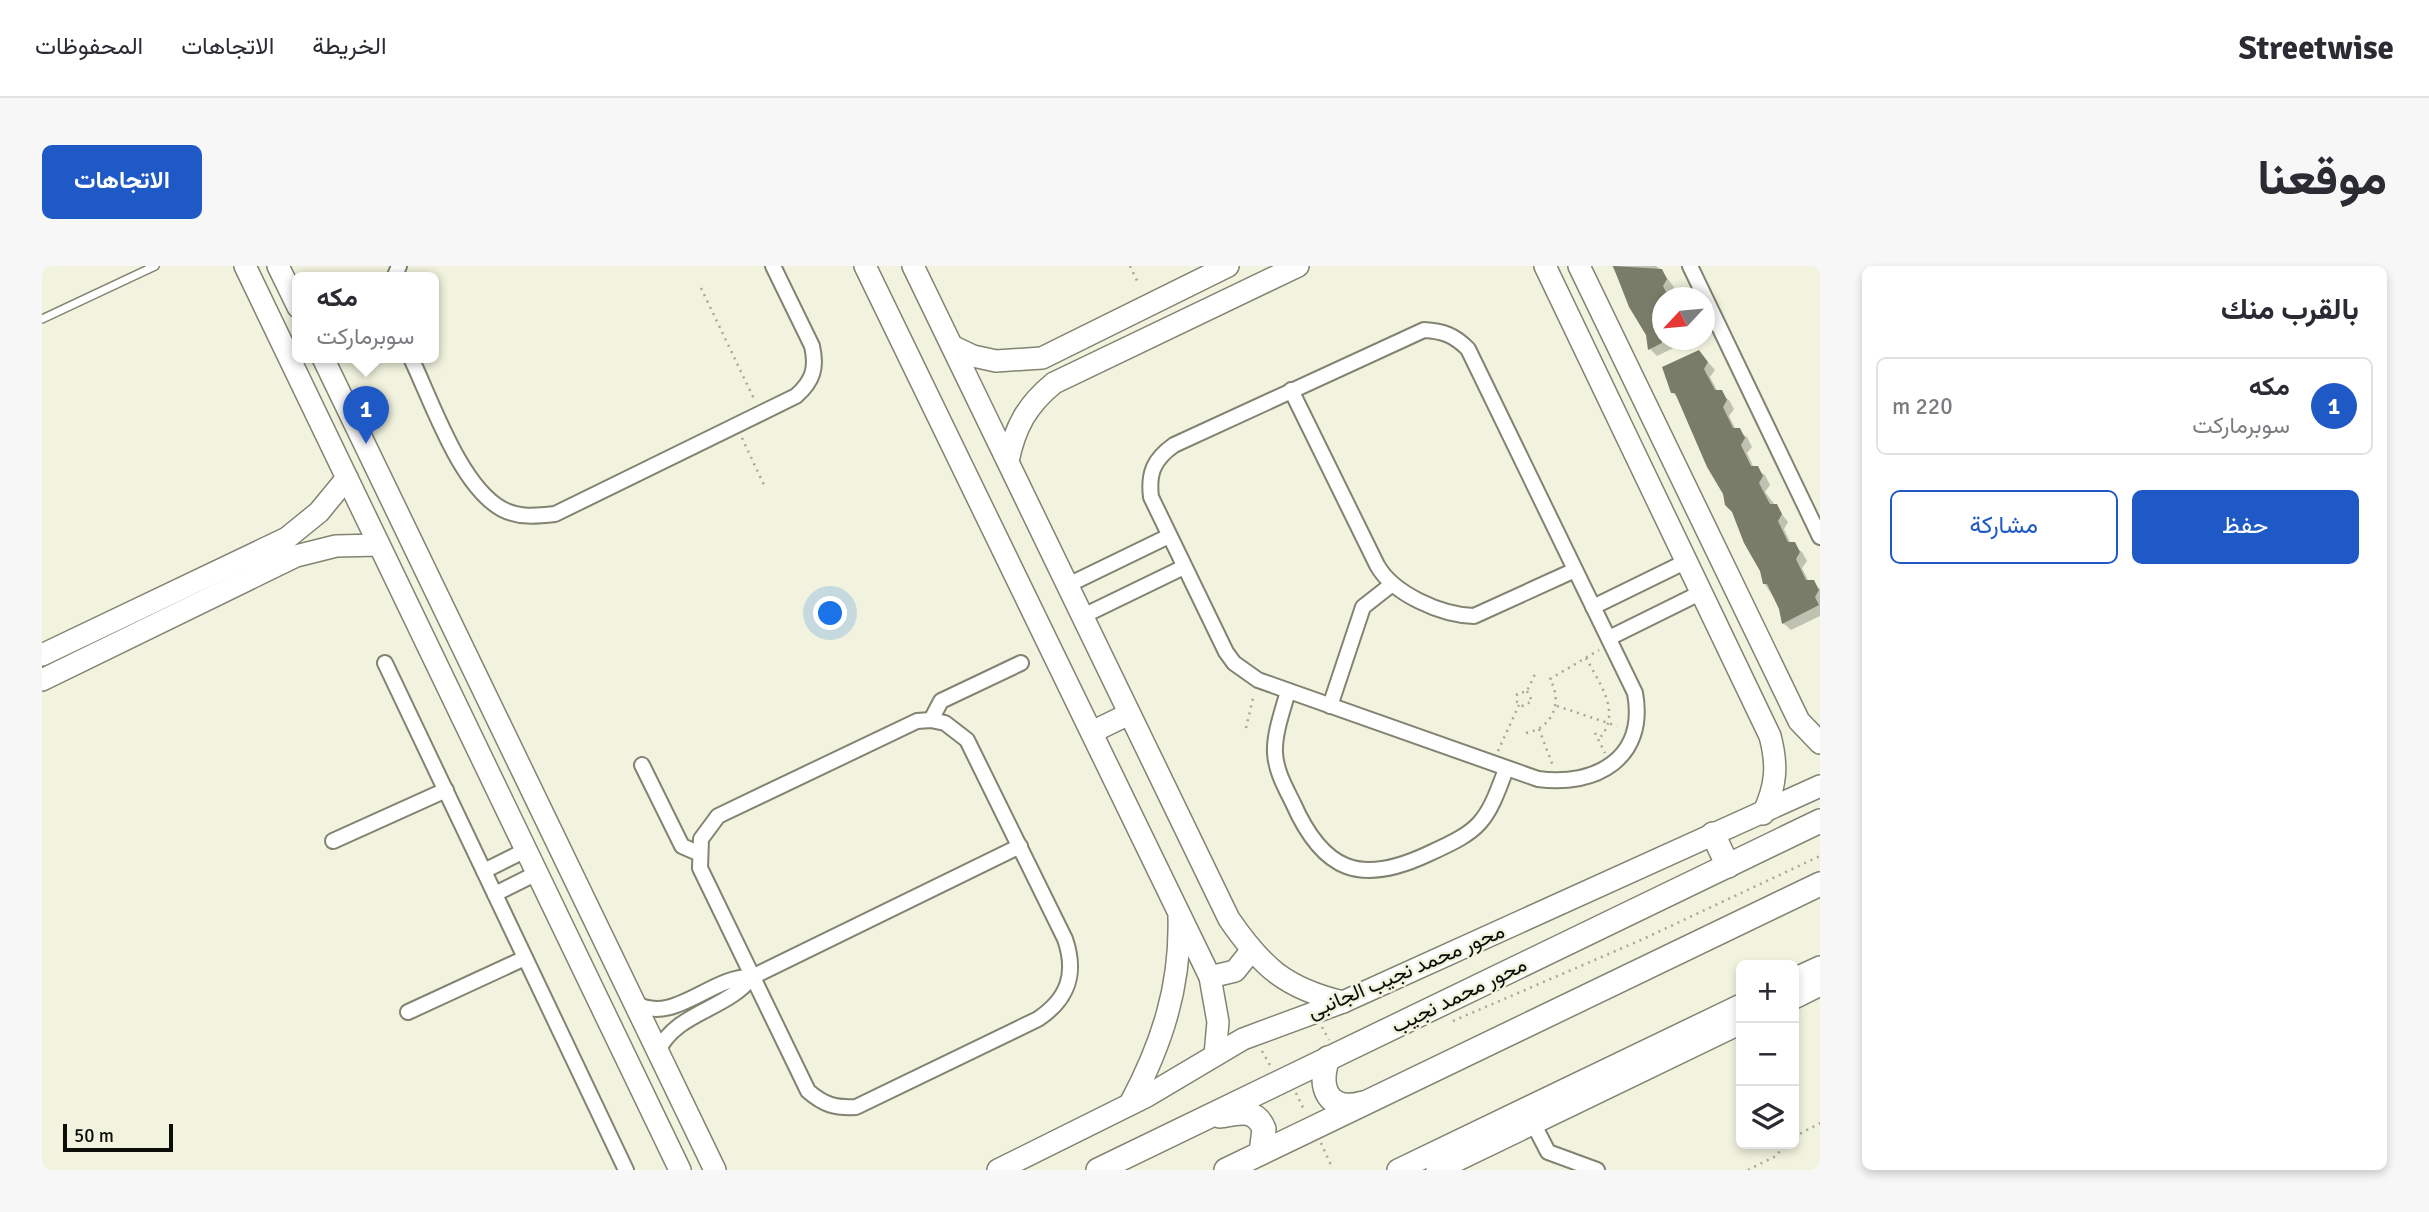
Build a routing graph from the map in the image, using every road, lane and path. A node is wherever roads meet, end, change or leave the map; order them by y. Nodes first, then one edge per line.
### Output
1 (155, 266) edge
2 (245, 266) edge
3 (278, 266) edge
4 (773, 266) edge
5 (865, 266) edge
6 (914, 266) edge
7 (1130, 266) edge
8 (1228, 266) edge
9 (1298, 266) edge
10 (1545, 266) edge
11 (1579, 266) edge
12 (1690, 266) edge
13 (1139, 285) dead end
14 (701, 288) dead end
15 (292, 295) edge
16 (42, 319) edge
17 (952, 346) junction
18 (325, 363) edge
19 (413, 363) edge
20 (1291, 390) junction
21 (761, 413) junction
22 (736, 426) junction
23 (1008, 461) junction
24 (347, 478) junction
25 (764, 485) dead end
26 (1169, 536) junction
27 (1820, 537) edge
28 (379, 545) junction
29 (1687, 561) junction
30 (1184, 566) junction
31 (1576, 570) junction
32 (1068, 585) junction
33 (1391, 585) junction
34 (1702, 592) junction
35 (1594, 607) junction
36 (1083, 617) junction
37 (1610, 640) junction
38 (42, 655) edge
39 (1586, 657) junction
40 (385, 663) dead end
41 (1021, 663) dead end
42 (1536, 672) dead end
43 (42, 680) edge
44 (1258, 680) junction
45 (1288, 691) junction
46 (1527, 691) junction
47 (1519, 705) junction
48 (1556, 705) junction
49 (1330, 706) junction
50 (1129, 714) junction
51 (931, 720) junction
52 (1609, 723) junction
53 (1617, 726) dead end
54 (1246, 728) dead end
55 (1539, 729) junction
56 (1092, 732) junction
57 (1525, 733) dead end
58 (1595, 733) dead end
59 (1598, 740) junction
60 (1820, 743) edge
61 (513, 751) junction
62 (485, 765) junction
63 (642, 765) dead end
64 (1612, 765) junction
65 (1499, 766) junction
66 (1559, 782) junction
67 (1820, 786) edge
68 (446, 790) junction
69 (1763, 814) junction
70 (1820, 821) edge
71 (1713, 834) junction
72 (333, 841) dead end
73 (1020, 846) junction
74 (526, 850) junction
75 (698, 853) junction
76 (1820, 856) edge
77 (1727, 866) junction
78 (484, 871) junction
79 (537, 873) junction
80 (1820, 884) edge
81 (495, 894) junction
82 (1179, 908) junction
83 (1251, 951) junction
84 (525, 958) junction
85 (1820, 967) edge
86 (752, 977) junction
87 (1210, 977) junction
88 (1799, 977) edge
89 (1820, 985) edge
90 (1799, 996) edge
91 (1343, 1002) junction
92 (635, 1003) junction
93 (1736, 1007) edge
94 (408, 1012) dead end
95 (1315, 1012) junction
96 (1453, 1021) dead end
97 (1736, 1025) edge
98 (1253, 1035) junction
99 (657, 1051) junction
100 (1215, 1055) junction
101 (1332, 1056) junction
102 (1279, 1082) junction
103 (1377, 1098) junction
104 (1130, 1104) junction
105 (1529, 1115) junction
106 (1203, 1119) junction
107 (1820, 1123) edge
108 (1799, 1134) edge
109 (1781, 1149) edge
110 (1261, 1153) junction
111 (626, 1170) edge
112 (680, 1170) edge
113 (715, 1170) edge
114 (998, 1170) edge
115 (1098, 1170) edge
116 (1226, 1170) edge
117 (1398, 1170) edge
118 (1437, 1170) edge
119 (1597, 1170) edge
120 (1748, 1170) edge

1 - 16 lane
2 - 24 street
3 - 15 street
4 - 21 street
5 - 56 street
6 - 17 street
7 - 13 path
8 - 17 street
9 - 23 street
10 - 29 street
11 - 60 street
12 - 27 street
14 - 21 path
17 - 23 street
18 - 61 street
19 - 22 street
20 - 26 street
20 - 31 street
20 - 33 street
21 - 22 street
22 - 25 path
23 - 32 street
24 - 28 street
24 - 38 street
26 - 30 street
26 - 32 street
28 - 43 street
28 - 62 street
29 - 34 street
29 - 35 street
30 - 36 street
30 - 44 street
31 - 33 street
31 - 35 street
32 - 36 street
33 - 49 street
34 - 37 street
34 - 69 street
35 - 37 street
36 - 50 street
37 - 39 path
37 - 64 street
39 - 48 path
39 - 52 path
40 - 68 street
41 - 51 street
42 - 46 path
44 - 45 street
44 - 54 path
45 - 49 street
45 - 65 street
46 - 47 path
46 - 47 path
47 - 65 path
48 - 52 path
48 - 55 path
49 - 65 street
50 - 56 street
50 - 83 street
51 - 73 street
51 - 75 street
52 - 53 path
52 - 59 path
55 - 57 path
55 - 66 path
56 - 82 street
58 - 59 path
59 - 64 path
61 - 62 street
61 - 92 street
62 - 74 street
63 - 75 street
64 - 66 street
65 - 66 street
67 - 69 street, محور محمد نجيب الجانبى
68 - 72 street
68 - 78 street
69 - 71 street, محور محمد نجيب الجانبى
70 - 77 main road, محور محمد نجيب
71 - 77 main road
71 - 91 street, محور محمد نجيب الجانبى
73 - 86 street
73 - 86 street
74 - 78 street
74 - 79 street
75 - 86 street
76 - 96 path
77 - 101 main road, محور محمد نجيب
78 - 81 street
79 - 81 street
79 - 112 street
80 - 103 main road
81 - 84 street
82 - 87 street
82 - 104 street
83 - 87 street
83 - 91 street
84 - 94 street
84 - 111 street
85 - 88 street
86 - 92 street
86 - 99 street
87 - 100 street
89 - 90 street
91 - 95 street, محور محمد نجيب الجانبى
92 - 99 street
93 - 105 street
95 - 98 street, محور محمد نجيب الجانبى
95 - 101 path
97 - 105 street
98 - 100 street, محور محمد نجيب الجانبى
98 - 102 path
99 - 113 street
100 - 104 street, محور محمد نجيب الجانبى
101 - 102 main road, محور محمد نجيب
101 - 103 main road
102 - 106 main road, محور محمد نجيب
103 - 110 main road
104 - 114 street, محور محمد نجيب الجانبى
105 - 117 street
105 - 118 street
105 - 119 street
106 - 110 main road
106 - 115 main road, محور محمد نجيب
107 - 108 path
109 - 120 path
110 - 116 main road

